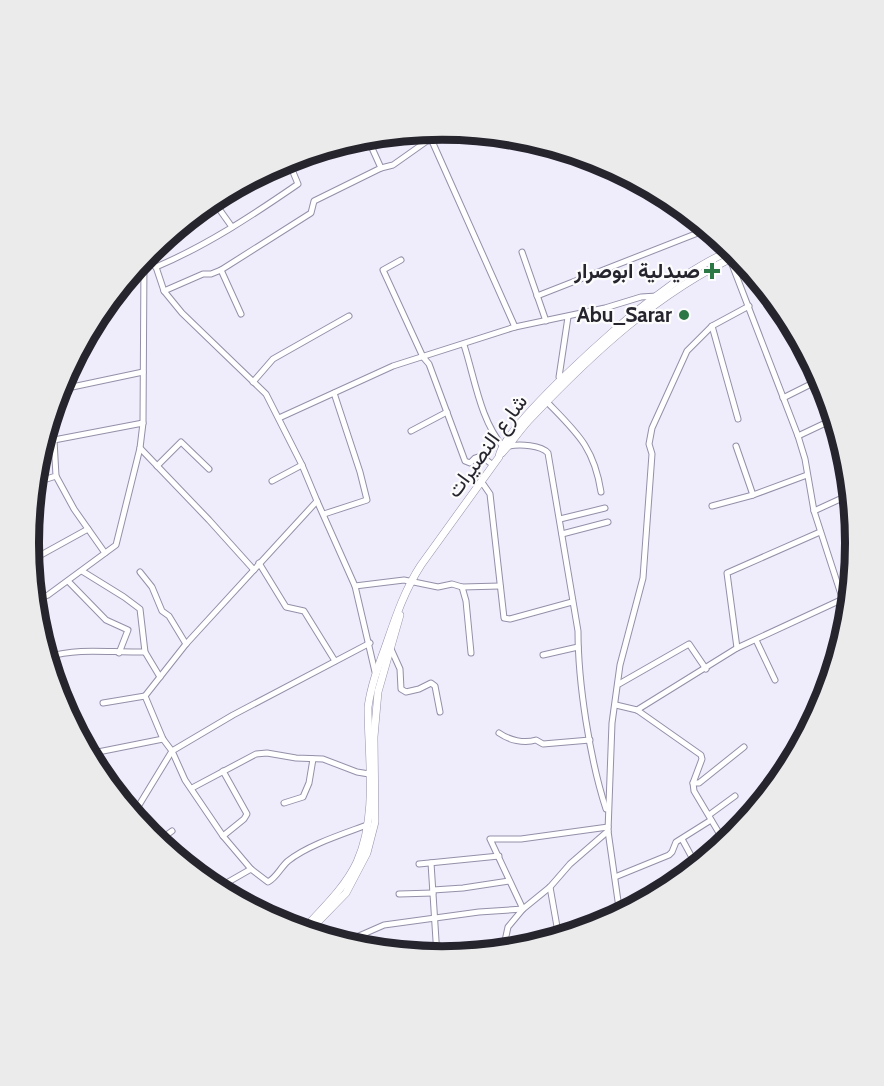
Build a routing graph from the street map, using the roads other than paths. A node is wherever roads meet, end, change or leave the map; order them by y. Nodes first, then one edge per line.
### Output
1 (371, 146) edge
2 (381, 168) junction
3 (292, 169) edge
4 (218, 208) edge
5 (232, 227) junction
6 (699, 233) edge
7 (522, 252) dead end
8 (725, 257) edge
9 (401, 260) dead end
10 (151, 264) edge
11 (735, 266) edge
12 (156, 267) junction
13 (221, 270) junction
14 (143, 273) edge
15 (164, 291) junction
16 (537, 296) junction
17 (661, 297) junction
18 (749, 306) junction
19 (241, 314) dead end
20 (349, 316) dead end
21 (568, 316) junction
22 (546, 321) junction
23 (712, 326) junction
24 (515, 327) junction
25 (464, 345) junction
26 (423, 357) junction
27 (143, 372) junction
28 (253, 382) junction
29 (563, 382) junction
30 (812, 384) edge
31 (71, 387) edge
32 (334, 393) junction
33 (783, 398) junction
34 (547, 402) junction
35 (447, 412) junction
36 (279, 418) junction
37 (738, 419) dead end
38 (143, 423) junction
39 (827, 423) edge
40 (411, 431) dead end
41 (798, 436) junction
42 (736, 446) dead end
43 (506, 447) junction
44 (140, 448) junction
45 (302, 465) junction
46 (493, 465) junction
47 (157, 466) junction
48 (209, 469) dead end
49 (807, 475) junction
50 (56, 476) junction
51 (44, 480) edge
52 (272, 481) dead end
53 (481, 481) junction
54 (601, 492) dead end
55 (753, 495) junction
56 (843, 498) edge
57 (317, 501) junction
58 (712, 506) dead end
59 (605, 508) dead end
60 (814, 511) junction
61 (324, 514) junction
62 (560, 519) junction
63 (608, 522) dead end
64 (88, 529) junction
65 (820, 532) junction
66 (562, 534) junction
67 (105, 554) junction
68 (39, 556) edge
69 (260, 563) junction
70 (254, 570) junction
71 (82, 571) junction
72 (140, 572) dead end
73 (68, 581) junction
74 (410, 582) junction
75 (355, 586) junction
76 (500, 586) junction
77 (462, 587) junction
78 (842, 596) edge
79 (42, 597) edge
80 (404, 597) junction
81 (841, 600) edge
82 (572, 602) junction
83 (756, 640) junction
84 (186, 644) junction
85 (370, 644) junction
86 (578, 647) junction
87 (737, 648) junction
88 (391, 649) junction
89 (145, 652) junction
90 (119, 653) junction
91 (471, 653) dead end
92 (55, 654) edge
93 (543, 655) dead end
94 (335, 661) junction
95 (706, 669) junction
96 (376, 673) junction
97 (160, 677) junction
98 (775, 681) dead end
99 (619, 684) junction
100 (145, 696) junction
101 (103, 703) dead end
102 (615, 705) junction
103 (637, 710) junction
104 (440, 712) dead end
105 (499, 734) dead end
106 (163, 739) junction
107 (590, 740) junction
108 (744, 747) dead end
109 (172, 751) junction
110 (98, 752) edge
111 (314, 759) junction
112 (223, 771) junction
113 (369, 774) junction
114 (693, 783) junction
115 (192, 788) junction
116 (735, 796) dead end
117 (284, 803) dead end
118 (138, 807) edge
119 (608, 813) junction
120 (710, 818) junction
121 (367, 825) junction
122 (608, 829) junction
123 (172, 831) dead end
124 (720, 835) edge
125 (165, 836) edge
126 (223, 836) junction
127 (682, 839) junction
128 (499, 856) junction
129 (693, 858) edge
130 (431, 863) junction
131 (419, 864) dead end
132 (251, 869) junction
133 (615, 878) junction
134 (509, 881) junction
135 (226, 883) edge
136 (550, 887) junction
137 (433, 891) junction
138 (399, 894) dead end
139 (619, 905) edge
140 (523, 909) junction
141 (435, 919) junction
142 (308, 923) edge
143 (315, 926) edge
144 (557, 929) edge
145 (358, 937) edge
146 (504, 941) edge
147 (437, 946) edge

1 - 2 street
2 - 13 street
2 - 24 street
3 - 5 street
4 - 5 street
5 - 12 street
6 - 16 street
7 - 16 street
8 - 17 main road
9 - 26 street
10 - 12 street
11 - 18 street
12 - 15 street
13 - 15 street
13 - 19 street
14 - 27 street
15 - 28 street
16 - 22 street
17 - 21 street
17 - 29 main road
18 - 23 street
18 - 33 street
20 - 28 street
21 - 22 street
21 - 29 street
22 - 24 street
23 - 37 street
23 - 99 street
24 - 25 street
25 - 26 street
25 - 43 street
26 - 32 street
26 - 35 street
27 - 31 street
27 - 38 street
28 - 36 street
29 - 34 main road
29 - 43 main road, شارع النصيرات
30 - 33 street
32 - 36 street
32 - 61 street
33 - 41 street
34 - 43 main road
34 - 54 street
35 - 40 street
35 - 46 street
36 - 45 street
38 - 44 street
38 - 50 street
39 - 41 street
41 - 49 street
42 - 55 street
43 - 46 main road, شارع النصيرات
43 - 62 street
44 - 47 street
44 - 67 street
45 - 52 street
45 - 57 street
46 - 53 main road, شارع النصيرات
47 - 48 street
47 - 70 street
49 - 55 street
49 - 60 street
50 - 51 street
50 - 64 street
53 - 74 main road, شارع النصيرات
53 - 76 street
55 - 58 street
56 - 60 street
57 - 61 street
57 - 69 street
59 - 62 street
60 - 65 street
61 - 75 street
62 - 66 street
63 - 66 street
64 - 67 street
64 - 68 street
65 - 78 street
65 - 87 street
66 - 82 street
67 - 71 street
69 - 70 street
69 - 94 street
70 - 84 street
71 - 73 street
71 - 89 street
72 - 84 street
73 - 79 street
73 - 90 street
74 - 75 street
74 - 77 street
74 - 80 main road, شارع النصيرات
75 - 85 street
76 - 77 street
76 - 82 street
77 - 91 street
80 - 88 main road, شارع النصيرات
80 - 96 main road, شارع النصيرات
81 - 83 street
82 - 86 street
83 - 87 street
83 - 98 street
84 - 97 street
85 - 94 street
85 - 96 street
86 - 93 street
86 - 107 street
87 - 95 street
88 - 104 street
88 - 143 main road, شارع النصيرات
89 - 90 street
89 - 97 street
90 - 92 street
94 - 109 street
95 - 99 street
95 - 103 street
96 - 113 main road, شارع النصيرات
97 - 100 street
99 - 102 street
100 - 101 street
100 - 106 street
102 - 103 street
102 - 119 street
103 - 114 street
105 - 107 street
106 - 109 street
106 - 110 street
107 - 119 street
108 - 114 street
109 - 115 street
109 - 118 street
111 - 112 street
111 - 113 street
111 - 117 street
112 - 115 street
112 - 126 street
113 - 121 main road, شارع النصيرات
114 - 120 street
115 - 126 street
116 - 120 street
119 - 122 street
120 - 124 street
120 - 127 street
121 - 132 street
121 - 142 main road, شارع النصيرات
122 - 128 street
122 - 133 street
122 - 136 street
123 - 125 street
126 - 132 street
127 - 129 street
127 - 133 street
128 - 130 street
128 - 134 street
130 - 131 street
130 - 137 street
132 - 135 street
133 - 139 street
134 - 137 street
134 - 140 street
136 - 140 street
136 - 144 street
137 - 138 street
137 - 141 street
140 - 141 street
140 - 146 street
141 - 145 street
141 - 147 street

